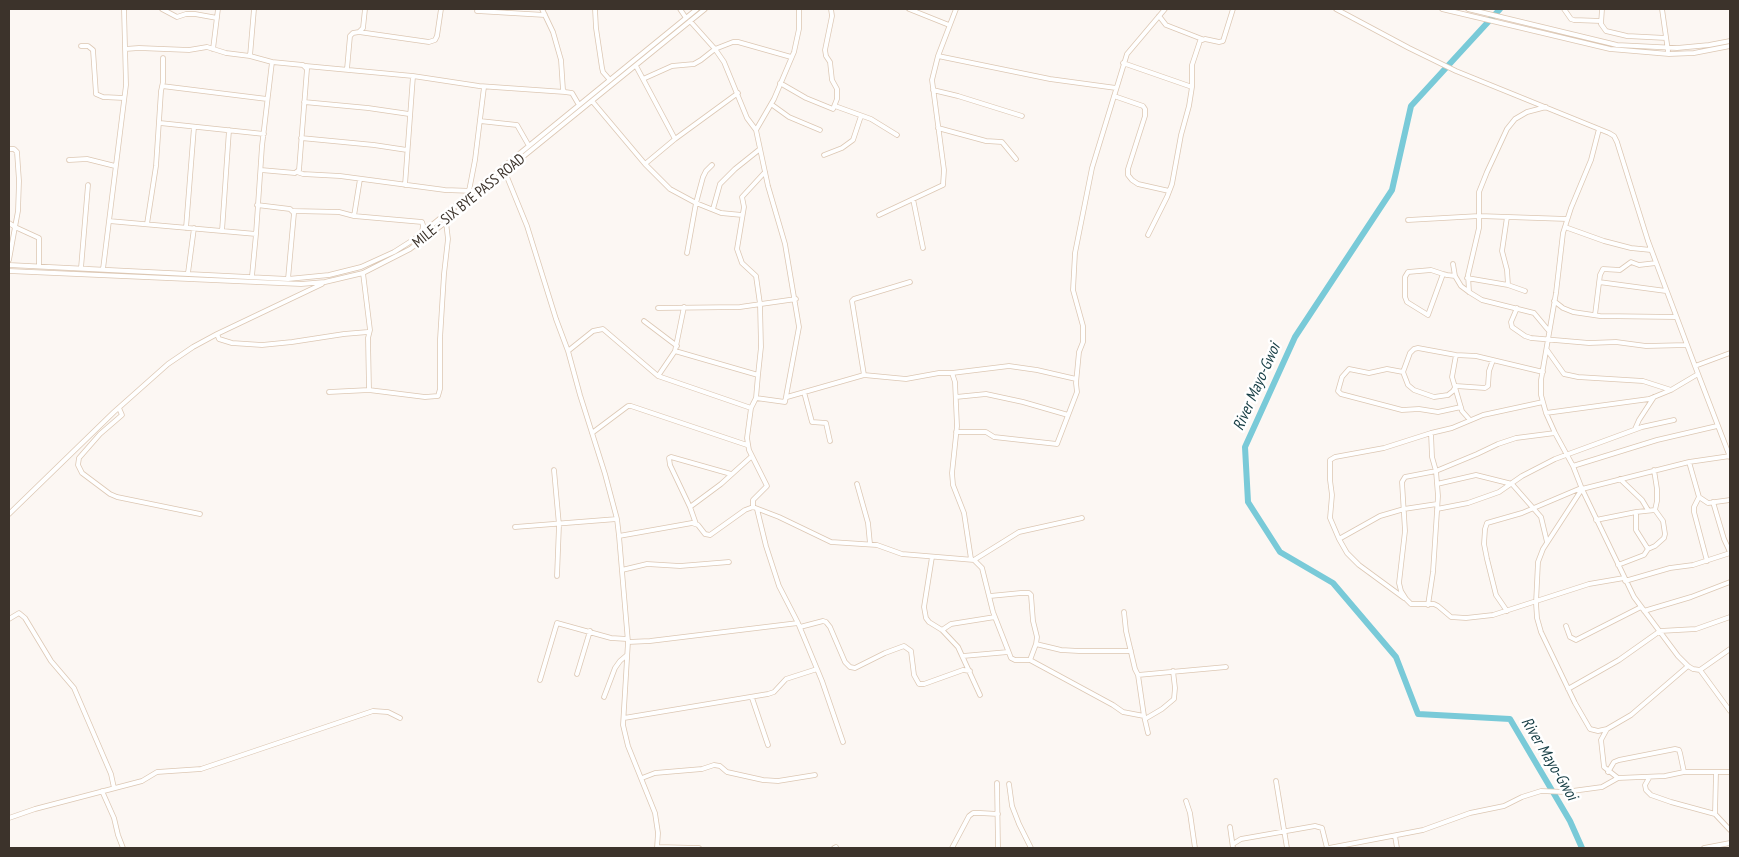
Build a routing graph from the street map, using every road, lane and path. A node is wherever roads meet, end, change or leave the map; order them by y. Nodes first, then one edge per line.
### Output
1 (124, 9) edge
2 (162, 9) edge
3 (218, 9) edge
4 (254, 9) edge
5 (365, 9) edge
6 (441, 9) edge
7 (542, 9) edge
8 (595, 9) edge
9 (680, 9) edge
10 (697, 9) edge
11 (705, 9) edge
12 (799, 9) edge
13 (831, 9) edge
14 (909, 9) edge
15 (956, 9) edge
16 (1165, 9) edge
17 (1233, 9) edge
18 (1336, 9) edge
19 (1442, 9) edge
20 (1468, 9) edge
21 (1564, 9) edge
22 (1602, 9) edge
23 (1662, 9) edge
24 (477, 11) dead end
25 (545, 15) junction
26 (1159, 16) junction
27 (218, 18) junction
28 (688, 19) junction
29 (1601, 20) junction
30 (949, 25) junction
31 (359, 32) junction
32 (1666, 38) junction
33 (1202, 40) junction
34 (1730, 40) edge
35 (81, 46) dead end
36 (1730, 46) edge
37 (1668, 48) junction
38 (125, 49) junction
39 (213, 49) junction
40 (716, 49) junction
41 (1669, 54) junction
42 (250, 56) junction
43 (938, 56) junction
44 (791, 57) junction
45 (163, 58) dead end
46 (272, 62) junction
47 (1123, 63) junction
48 (306, 66) junction
49 (636, 66) junction
50 (347, 69) junction
51 (413, 76) junction
52 (643, 79) junction
53 (610, 80) junction
54 (780, 83) junction
55 (162, 86) junction
56 (484, 87) junction
57 (1192, 87) junction
58 (1116, 88) junction
59 (933, 90) junction
60 (565, 92) junction
61 (738, 93) junction
62 (1114, 96) junction
63 (124, 98) junction
64 (267, 99) junction
65 (592, 101) junction
66 (304, 102) junction
67 (771, 104) junction
68 (579, 105) junction
69 (835, 106) junction
70 (1547, 107) junction
71 (409, 114) junction
72 (568, 114) junction
73 (861, 116) junction
74 (1022, 116) dead end
75 (571, 118) junction
76 (480, 121) junction
77 (160, 123) junction
78 (194, 127) junction
79 (938, 128) junction
80 (1599, 129) junction
81 (229, 130) junction
82 (756, 130) junction
83 (820, 130) dead end
84 (264, 134) junction
85 (897, 135) dead end
86 (301, 138) junction
87 (675, 138) junction
88 (529, 146) junction
89 (9, 149) edge
90 (760, 149) junction
91 (408, 150) junction
92 (824, 155) dead end
93 (1016, 159) dead end
94 (69, 160) dead end
95 (645, 164) junction
96 (712, 165) dead end
97 (115, 166) junction
98 (260, 170) junction
99 (297, 172) junction
100 (505, 172) junction
101 (765, 172) junction
102 (360, 179) junction
103 (88, 185) dead end
104 (405, 185) junction
105 (1169, 190) junction
106 (471, 191) junction
107 (913, 200) junction
108 (696, 203) junction
109 (257, 205) junction
110 (713, 209) junction
111 (293, 210) junction
112 (742, 215) junction
113 (879, 215) dead end
114 (354, 216) junction
115 (1479, 216) junction
116 (1507, 217) junction
117 (1567, 219) junction
118 (1408, 220) dead end
119 (109, 222) junction
120 (446, 222) junction
121 (9, 223) edge
122 (147, 224) junction
123 (16, 227) junction
124 (186, 228) junction
125 (194, 228) junction
126 (1565, 228) junction
127 (222, 231) junction
128 (422, 233) junction
129 (256, 234) junction
130 (1148, 235) dead end
131 (923, 248) dead end
132 (1651, 250) junction
133 (688, 252) dead end
134 (9, 260) edge
135 (1656, 263) junction
136 (1453, 264) dead end
137 (9, 265) edge
138 (25, 266) junction
139 (39, 266) junction
140 (81, 268) junction
141 (103, 269) junction
142 (9, 271) edge
143 (26, 272) junction
144 (188, 273) junction
145 (342, 273) junction
146 (363, 273) junction
147 (1443, 274) junction
148 (252, 276) junction
149 (1454, 276) junction
150 (288, 278) junction
151 (1467, 278) junction
152 (325, 282) junction
153 (910, 282) dead end
154 (1599, 282) junction
155 (1508, 286) junction
156 (1525, 290) dead end
157 (1666, 291) junction
158 (1469, 292) junction
159 (796, 299) junction
160 (1554, 300) junction
161 (760, 304) junction
162 (658, 308) dead end
163 (684, 308) junction
164 (1516, 308) junction
165 (1595, 315) junction
166 (1676, 317) junction
167 (644, 321) dead end
168 (1549, 331) junction
169 (368, 332) junction
170 (217, 334) junction
171 (1548, 338) junction
172 (1687, 345) junction
173 (677, 346) junction
174 (1546, 350) junction
175 (568, 351) junction
176 (675, 351) junction
177 (1730, 353) edge
178 (1456, 355) junction
179 (1493, 360) junction
180 (1695, 366) junction
181 (1403, 372) junction
182 (1542, 372) junction
183 (952, 374) junction
184 (1698, 374) junction
185 (758, 375) junction
186 (864, 375) junction
187 (658, 376) junction
188 (1076, 379) junction
189 (1456, 386) junction
190 (369, 390) junction
191 (1671, 390) junction
192 (329, 392) dead end
193 (804, 392) junction
194 (787, 397) junction
195 (956, 397) junction
196 (1654, 397) junction
197 (756, 398) junction
198 (1542, 402) junction
199 (1461, 407) junction
200 (119, 408) junction
201 (751, 408) junction
202 (1546, 413) junction
203 (1068, 415) junction
204 (1470, 420) junction
205 (1674, 420) dead end
206 (1718, 426) junction
207 (1635, 430) junction
208 (956, 432) junction
209 (592, 433) junction
210 (1431, 433) junction
211 (1555, 433) junction
212 (830, 441) dead end
213 (747, 445) junction
214 (752, 456) junction
215 (1567, 456) junction
216 (1730, 456) edge
217 (1689, 462) junction
218 (1573, 466) junction
219 (554, 470) dead end
220 (1654, 470) junction
221 (1436, 471) junction
222 (731, 474) junction
223 (1620, 479) junction
224 (857, 484) dead end
225 (1437, 484) junction
226 (1512, 484) junction
227 (1582, 488) junction
228 (1699, 497) junction
229 (1730, 500) edge
230 (1713, 502) junction
231 (690, 507) junction
232 (1437, 507) junction
233 (755, 508) junction
234 (1533, 508) junction
235 (1404, 509) junction
236 (1648, 510) junction
237 (1655, 510) junction
238 (1636, 512) junction
239 (9, 514) edge
240 (200, 514) dead end
241 (1082, 518) dead end
242 (617, 519) junction
243 (1596, 520) junction
244 (559, 524) junction
245 (696, 524) junction
246 (515, 527) dead end
247 (620, 536) junction
248 (1338, 539) junction
249 (1547, 542) junction
250 (870, 544) junction
251 (1648, 549) junction
252 (1730, 553) edge
253 (932, 557) junction
254 (973, 559) junction
255 (1707, 561) junction
256 (730, 562) dead end
257 (1618, 564) junction
258 (622, 570) junction
259 (557, 576) dead end
260 (1624, 579) junction
261 (1730, 582) edge
262 (990, 596) junction
263 (1406, 599) junction
264 (1536, 603) junction
265 (1428, 605) junction
266 (1642, 609) junction
267 (1507, 611) junction
268 (1124, 612) dead end
269 (995, 617) junction
270 (1730, 617) edge
271 (9, 618) edge
272 (799, 625) junction
273 (1566, 626) dead end
274 (942, 630) junction
275 (1660, 631) junction
276 (590, 632) junction
277 (627, 641) junction
278 (1036, 644) junction
279 (1730, 649) edge
280 (1131, 651) junction
281 (1008, 652) junction
282 (627, 656) junction
283 (963, 656) junction
284 (1030, 660) junction
285 (1688, 666) junction
286 (1226, 667) dead end
287 (817, 669) junction
288 (1700, 670) junction
289 (970, 671) junction
290 (1173, 671) junction
291 (576, 674) dead end
292 (1138, 675) junction
293 (540, 680) dead end
294 (1568, 689) junction
295 (980, 695) dead end
296 (604, 697) dead end
297 (752, 698) junction
298 (1730, 711) edge
299 (400, 718) dead end
300 (624, 718) junction
301 (1145, 718) junction
302 (1607, 730) junction
303 (1148, 733) dead end
304 (843, 742) dead end
305 (768, 745) dead end
306 (1608, 772) junction
307 (1684, 772) junction
308 (1716, 772) junction
309 (1730, 772) edge
310 (814, 775) dead end
311 (1650, 777) junction
312 (642, 778) junction
313 (1618, 778) junction
314 (1276, 782) dead end
315 (997, 783) dead end
316 (1009, 784) dead end
317 (114, 788) junction
318 (102, 792) junction
319 (1186, 801) dead end
320 (998, 814) junction
321 (1715, 814) junction
322 (9, 818) edge
323 (1230, 827) dead end
324 (1730, 830) edge
325 (1284, 832) junction
326 (1395, 836) junction
327 (1730, 843) edge
328 (1233, 846) edge
329 (124, 848) edge
330 (657, 848) edge
331 (699, 848) edge
332 (952, 848) edge
333 (998, 848) edge
334 (1031, 848) edge
335 (1195, 848) edge
336 (1286, 848) edge
337 (1328, 848) edge
338 (1397, 848) edge
339 (1704, 848) edge

1 - 38 street
2 - 27 street
3 - 27 street
4 - 42 street
5 - 31 street
6 - 31 street
7 - 25 street
8 - 53 street
9 - 28 street
10 - 28 street
11 - 28 street, MILE - SIX BYE PASS ROAD
12 - 44 street
13 - 69 street
14 - 30 street
15 - 30 street
16 - 26 street
17 - 33 street
18 - 70 street
19 - 41 street
20 - 37 street
21 - 29 street
22 - 29 street
23 - 32 street
24 - 25 street
25 - 60 street
26 - 33 street
26 - 47 street
27 - 39 street
28 - 40 street
28 - 49 street, MILE - SIX BYE PASS ROAD
28 - 53 street
29 - 32 street
30 - 43 street
31 - 50 street
32 - 37 street
33 - 57 street
34 - 37 street
35 - 63 street
36 - 41 street
37 - 41 street
38 - 39 street
38 - 63 street
39 - 42 street
40 - 44 street
40 - 52 street
40 - 61 street
42 - 46 street
43 - 58 street
43 - 59 street
44 - 54 street
45 - 55 street
46 - 48 street
46 - 64 street
47 - 57 street
47 - 58 street
48 - 50 street
48 - 66 street
49 - 52 street
49 - 65 street, MILE - SIX BYE PASS ROAD
50 - 51 street
51 - 56 street
51 - 71 street
52 - 87 street
53 - 68 street
54 - 67 street
54 - 69 street
55 - 64 street
55 - 77 street
56 - 60 street
56 - 76 street
57 - 105 street
58 - 62 street
59 - 74 street
59 - 79 street
60 - 68 street
61 - 82 street
61 - 87 street
62 - 105 street
62 - 188 street
63 - 97 street
64 - 84 street
65 - 75 street, MILE - SIX BYE PASS ROAD
65 - 95 street
66 - 71 street
66 - 86 street
67 - 82 street
67 - 83 street
68 - 72 street
69 - 73 street
70 - 80 street
70 - 115 street
71 - 91 street
72 - 75 street
72 - 88 street
73 - 85 street
73 - 92 street
75 - 100 street, MILE - SIX BYE PASS ROAD
76 - 88 street
76 - 106 street
77 - 78 street
77 - 122 street
78 - 81 street
78 - 124 street
79 - 93 street
79 - 107 street
80 - 117 street
80 - 132 street
81 - 84 street
81 - 127 street
82 - 90 street
84 - 98 street
86 - 91 street
86 - 99 street
87 - 95 street
88 - 106 street
89 - 123 street
90 - 101 street
90 - 110 street
91 - 104 street
94 - 97 street
95 - 108 street
96 - 108 street
97 - 119 street
98 - 99 street
98 - 109 street
99 - 102 street
100 - 120 street, MILE - SIX BYE PASS ROAD
100 - 175 street
101 - 112 street
101 - 159 street
102 - 104 street
102 - 114 street
103 - 140 street
104 - 106 street
105 - 130 street
106 - 128 street
107 - 113 street
107 - 131 street
108 - 110 street
108 - 133 street
109 - 111 street
109 - 129 street
110 - 112 street
111 - 114 street
111 - 150 street
112 - 161 street
114 - 128 street
115 - 116 street
115 - 118 street
115 - 151 street
116 - 117 street
116 - 155 street
117 - 126 street
119 - 122 street
119 - 141 street
120 - 146 street, MILE - SIX BYE PASS ROAD
120 - 190 street
121 - 123 street
122 - 124 street
123 - 134 street
123 - 139 street
124 - 125 street
125 - 127 street
125 - 144 street
126 - 132 street
126 - 160 street
127 - 129 street
128 - 145 street
129 - 148 street
132 - 135 street
135 - 154 street
135 - 157 street
136 - 149 street
137 - 138 street
138 - 139 street
138 - 143 street
139 - 140 street
140 - 141 street
141 - 144 street
142 - 143 street, MILE - SIX BYE PASS ROAD
143 - 152 street, MILE - SIX BYE PASS ROAD
144 - 148 street
145 - 150 street
145 - 152 street
146 - 152 street, MILE - SIX BYE PASS ROAD
146 - 169 street
147 - 147 street
147 - 149 street
148 - 150 street
149 - 158 street
151 - 155 street
151 - 158 street
152 - 170 street
153 - 186 street
154 - 157 street
154 - 165 street
155 - 156 street
157 - 166 street
158 - 164 street
159 - 161 street
159 - 194 street
160 - 165 street
160 - 168 street
161 - 163 street
161 - 185 street
162 - 163 street
163 - 173 street
164 - 168 street
164 - 171 street
165 - 166 street
166 - 172 street
167 - 173 street
168 - 171 street
169 - 170 street
169 - 190 street
170 - 200 street
171 - 172 street
171 - 174 street
172 - 180 street
173 - 176 street
174 - 182 street
174 - 191 street
175 - 187 street
175 - 209 street
176 - 185 street
176 - 187 street
177 - 180 street
178 - 179 street
178 - 181 street
178 - 189 street
179 - 182 street
179 - 189 street
180 - 184 street
181 - 189 street
181 - 199 street
182 - 198 street
183 - 186 street
183 - 188 street
183 - 195 street
184 - 191 street
184 - 206 street
185 - 197 street
186 - 193 street
187 - 201 street
188 - 203 street
189 - 199 street
190 - 192 street
191 - 196 street
193 - 194 street
193 - 212 street
194 - 197 street
195 - 203 street
195 - 208 street
196 - 202 street
196 - 207 street
197 - 201 street
198 - 202 street
198 - 204 street
199 - 204 street
200 - 239 street
200 - 240 street
201 - 213 street
202 - 211 street
203 - 208 street
204 - 210 street
205 - 207 street
206 - 216 street
206 - 218 street
207 - 215 street
208 - 254 street
209 - 213 street
209 - 242 street
210 - 221 street
210 - 248 street
211 - 215 street
211 - 221 street
213 - 214 street
214 - 222 street
214 - 233 street
215 - 218 street
215 - 226 street
216 - 217 street
217 - 220 street
217 - 228 street
218 - 227 street
219 - 244 street
220 - 223 street
220 - 237 street
221 - 225 street
221 - 235 street
222 - 231 street
222 - 231 street
223 - 227 street
223 - 236 street
224 - 250 street
225 - 226 street
225 - 232 street
226 - 232 street
226 - 234 street
227 - 234 street
227 - 243 street
227 - 249 street
228 - 230 street
228 - 255 street
229 - 230 street
230 - 252 street
231 - 245 street
232 - 235 street
232 - 265 street
233 - 245 street
233 - 250 street
233 - 272 street
234 - 249 street
234 - 267 street
235 - 248 street
235 - 263 street
236 - 237 street
236 - 238 street
237 - 251 street
238 - 243 street
238 - 251 street
241 - 254 street
242 - 244 street
242 - 247 street
243 - 257 street
244 - 246 street
244 - 259 street
245 - 247 street
247 - 258 street
248 - 263 street
249 - 264 street
250 - 253 street
251 - 257 street
252 - 255 street
253 - 254 street
253 - 274 street
254 - 262 street
255 - 260 street
256 - 258 street
257 - 260 street
258 - 277 street
260 - 264 street
260 - 266 street
261 - 266 street
262 - 269 street
262 - 278 street
263 - 265 street
264 - 267 street
264 - 294 street
265 - 267 street
266 - 273 street
266 - 275 street
268 - 280 street
269 - 274 street
269 - 281 street
270 - 275 street
271 - 317 street
272 - 277 street
272 - 287 street
272 - 289 street
274 - 283 street
275 - 285 street
275 - 294 street
276 - 277 street
276 - 291 street
276 - 293 street
277 - 282 street
278 - 280 street
278 - 284 street
279 - 288 street
280 - 292 street
281 - 283 street
281 - 284 street
282 - 296 street
282 - 300 street
283 - 289 street
284 - 301 street
285 - 288 street
285 - 302 street
286 - 290 street
287 - 297 street
287 - 304 street
288 - 298 street
289 - 295 street
290 - 292 street
290 - 301 street
292 - 301 street
294 - 302 street
297 - 300 street
297 - 305 street
299 - 317 street
300 - 312 street
301 - 303 street
302 - 306 street
306 - 307 street
306 - 313 street
307 - 308 street
307 - 311 street
308 - 309 street
308 - 321 street
310 - 312 street
311 - 313 street
311 - 321 street
312 - 330 street
313 - 326 street
314 - 325 street
315 - 320 street
316 - 334 street
317 - 318 street
318 - 322 street
318 - 329 street
319 - 335 street
320 - 332 street
320 - 333 street
321 - 324 street
323 - 328 street
325 - 328 street
325 - 336 street
325 - 337 street
326 - 337 street
326 - 338 street
327 - 339 street
330 - 331 street

